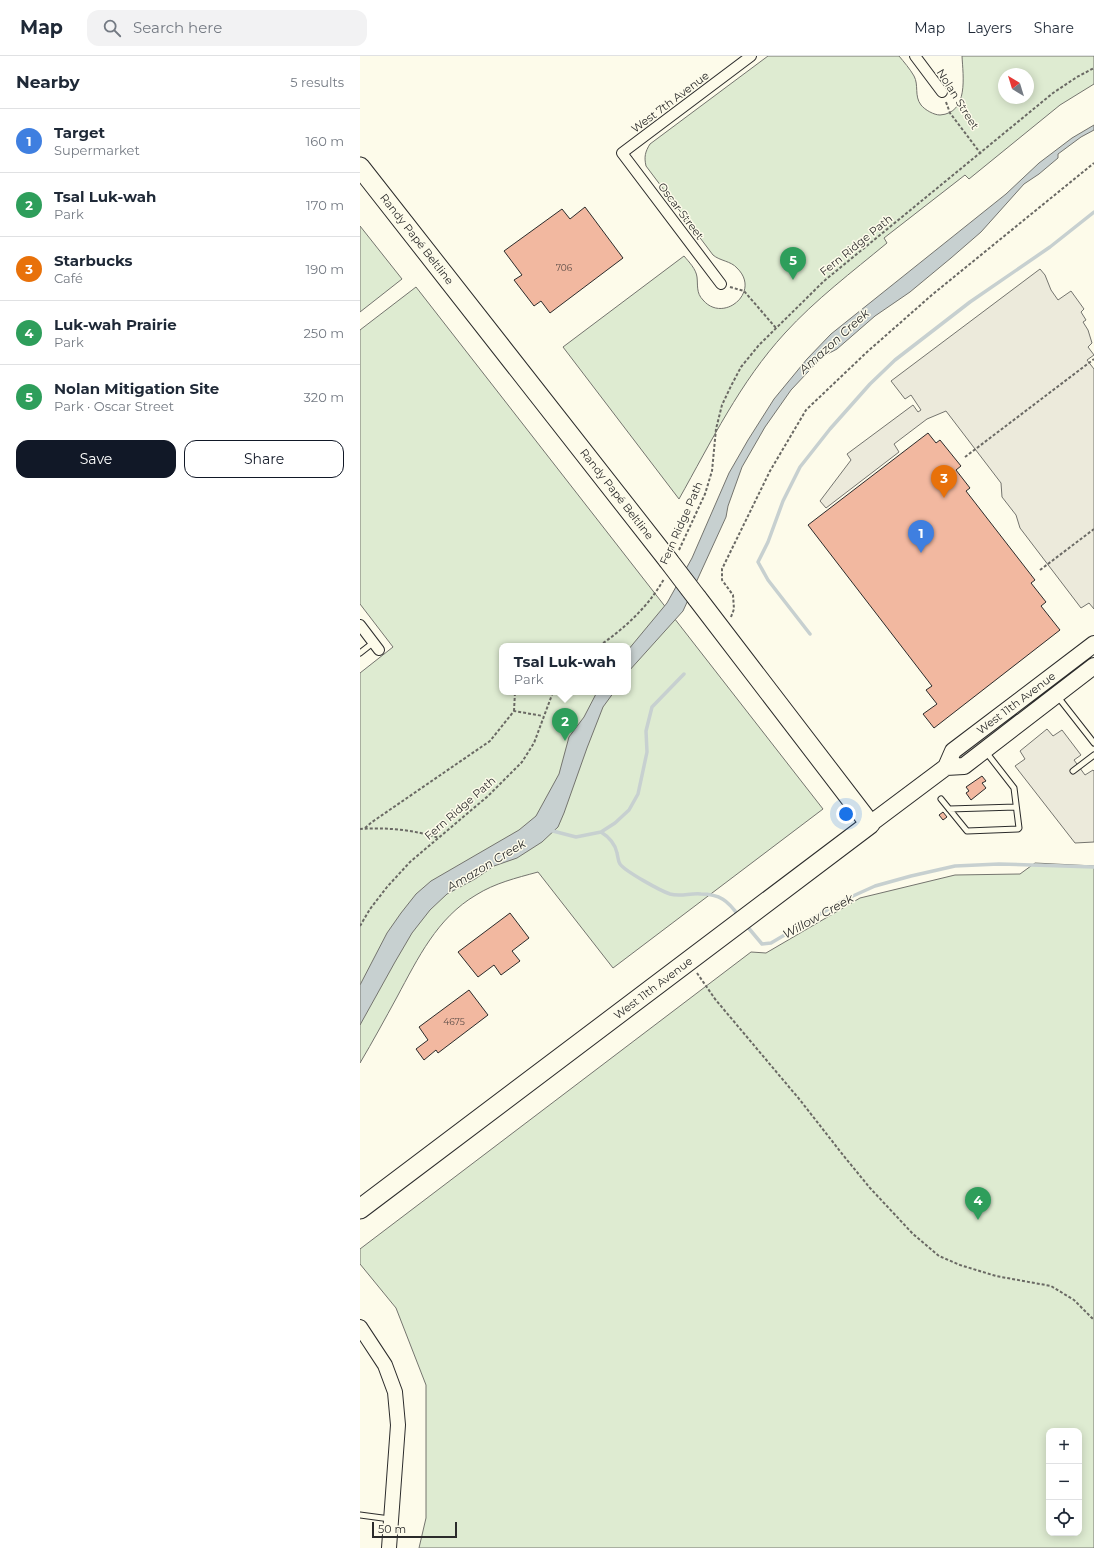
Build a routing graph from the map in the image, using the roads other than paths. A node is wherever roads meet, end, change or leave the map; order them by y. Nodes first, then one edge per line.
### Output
1 (751, 56) edge
2 (915, 56) edge
3 (942, 92) road end
4 (622, 153) joint
5 (360, 167) edge
6 (722, 284) road end
7 (360, 625) edge
8 (1094, 644) edge
9 (377, 646) joint
10 (360, 653) edge
11 (1094, 655) edge
12 (1094, 666) edge
13 (1062, 690) junction
14 (1094, 743) edge
15 (985, 751) junction
16 (1094, 755) edge
17 (946, 767) junction
18 (1073, 771) dead end
19 (941, 799) dead end
20 (1016, 807) junction
21 (949, 809) junction
22 (870, 824) junction
23 (360, 1209) edge
24 (360, 1327) edge
25 (360, 1515) edge
26 (391, 1519) junction
27 (389, 1548) edge

1 - 4 street, West 7th Avenue
2 - 3 street, Nolan Street
4 - 6 street, Oscar Street
5 - 22 highway, Randy Papé Beltline, bridge
7 - 9 street
8 - 17 main road, West 11th Avenue
9 - 10 lane
11 - 13 main road
12 - 13 main road, West 11th Avenue
13 - 14 lane
13 - 15 main road, West 11th Avenue
15 - 17 main road, West 11th Avenue
15 - 20 lane
16 - 18 lane
17 - 22 main road, West 11th Avenue
19 - 21 lane
20 - 21 lane
20 - 21 lane
22 - 23 highway, West 11th Avenue
24 - 26 street
25 - 26 lane
26 - 27 street

